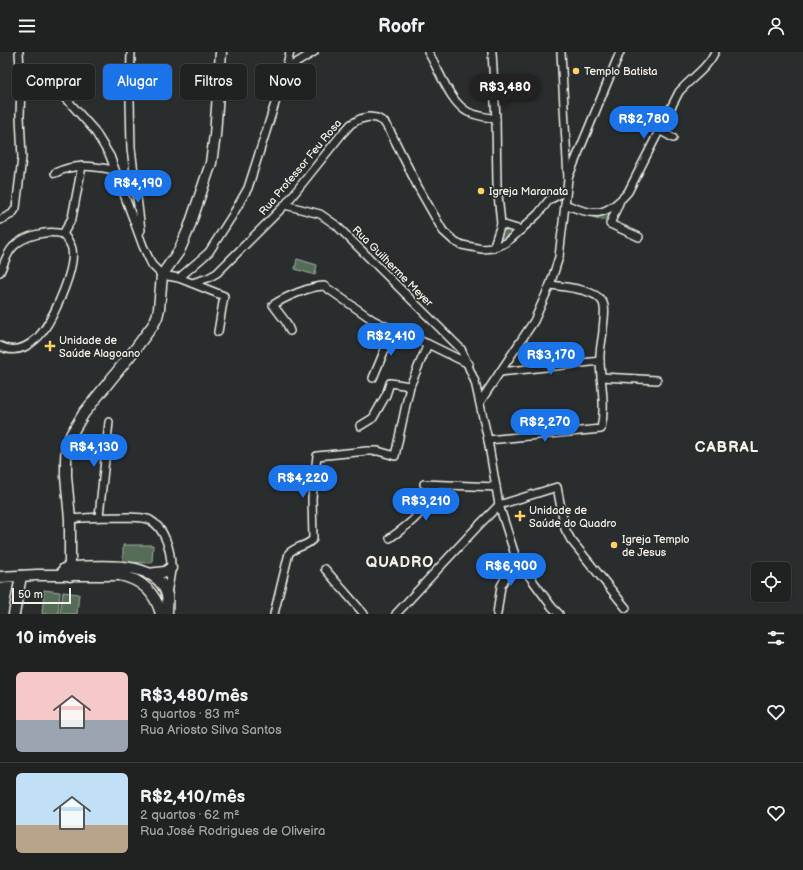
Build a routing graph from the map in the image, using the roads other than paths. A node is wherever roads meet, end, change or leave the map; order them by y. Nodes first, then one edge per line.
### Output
1 (19, 52) edge
2 (131, 52) edge
3 (221, 52) edge
4 (290, 52) edge
5 (314, 52) edge
6 (428, 52) edge
7 (492, 52) edge
8 (561, 52) edge
9 (620, 52) edge
10 (715, 52) edge
11 (20, 64) edge
12 (287, 64) edge
13 (294, 64) edge
14 (20, 100) edge
15 (67, 100) edge
16 (276, 100) edge
17 (496, 118) junction
18 (659, 130) junction
19 (673, 138) dead end
20 (82, 166) junction
21 (114, 170) junction
22 (55, 173) dead end
23 (568, 179) junction
24 (566, 192) junction
25 (619, 203) junction
26 (565, 204) junction
27 (285, 205) junction
28 (0, 220) edge
29 (501, 224) junction
30 (521, 230) junction
31 (63, 234) junction
32 (639, 237) dead end
33 (143, 246) junction
34 (493, 248) junction
35 (0, 272) edge
36 (162, 274) junction
37 (179, 278) junction
38 (192, 283) junction
39 (550, 285) junction
40 (393, 330) junction
41 (290, 331) dead end
42 (218, 332) dead end
43 (428, 344) junction
44 (0, 346) edge
45 (600, 361) junction
46 (469, 364) junction
47 (500, 372) junction
48 (602, 377) junction
49 (373, 378) dead end
50 (657, 380) dead end
51 (410, 386) junction
52 (480, 402) junction
53 (109, 422) dead end
54 (360, 426) dead end
55 (488, 440) junction
56 (424, 484) dead end
57 (436, 485) junction
58 (496, 487) junction
59 (499, 505) junction
60 (99, 516) junction
61 (70, 519) junction
62 (390, 538) dead end
63 (516, 558) junction
64 (171, 568) junction
65 (325, 569) dead end
66 (70, 572) junction
67 (151, 574) junction
68 (20, 576) junction
69 (0, 577) edge
70 (129, 577) junction
71 (167, 596) junction
72 (626, 608) dead end
73 (14, 614) edge
74 (161, 614) edge
75 (167, 614) edge
76 (274, 614) edge
77 (364, 614) edge
78 (396, 614) edge
79 (497, 614) edge
80 (558, 614) edge

1 - 11 street
2 - 33 street
3 - 36 main road
4 - 12 street
5 - 13 street
6 - 17 street
7 - 17 street
8 - 23 street
9 - 23 street
10 - 18 street
14 - 28 street
15 - 21 street
16 - 37 street
17 - 29 street
18 - 19 street
18 - 25 street
20 - 21 street
20 - 22 street
20 - 31 street
21 - 33 street
23 - 24 street
24 - 26 street
24 - 30 street
25 - 26 street
25 - 32 street
26 - 39 street
27 - 34 street, Rua Professor Feu Rosa
27 - 38 street, Rua Professor Feu Rosa
27 - 46 street, Rua Guilherme Meyer
29 - 30 street
29 - 34 street
30 - 34 street
31 - 35 street
31 - 44 street
33 - 36 street
36 - 37 street
36 - 61 main road
37 - 38 street
38 - 42 street
39 - 45 street
39 - 47 street
40 - 41 street
40 - 43 street
40 - 49 street
43 - 46 street
43 - 51 street
45 - 47 street
45 - 48 street
46 - 52 street, Rua Guilherme Meyer
47 - 52 street
48 - 50 street
48 - 55 street
51 - 54 street
51 - 76 street
52 - 55 street, Rua Guilherme Meyer
53 - 60 street
55 - 58 street, Rua Guilherme Meyer
56 - 57 street
57 - 58 street
57 - 62 street
58 - 59 street, Rua Guilherme Meyer
59 - 63 street, Rua Guilherme Meyer
59 - 72 street
59 - 78 street
60 - 61 street
60 - 64 street
61 - 66 main road
63 - 79 street
63 - 80 street, Rua Guilherme Meyer
64 - 67 main road
64 - 71 street
65 - 77 street
66 - 67 main road
66 - 68 main road
66 - 70 main road
67 - 70 main road
67 - 71 main road
68 - 69 main road
68 - 73 main road
70 - 74 main road
71 - 75 main road

